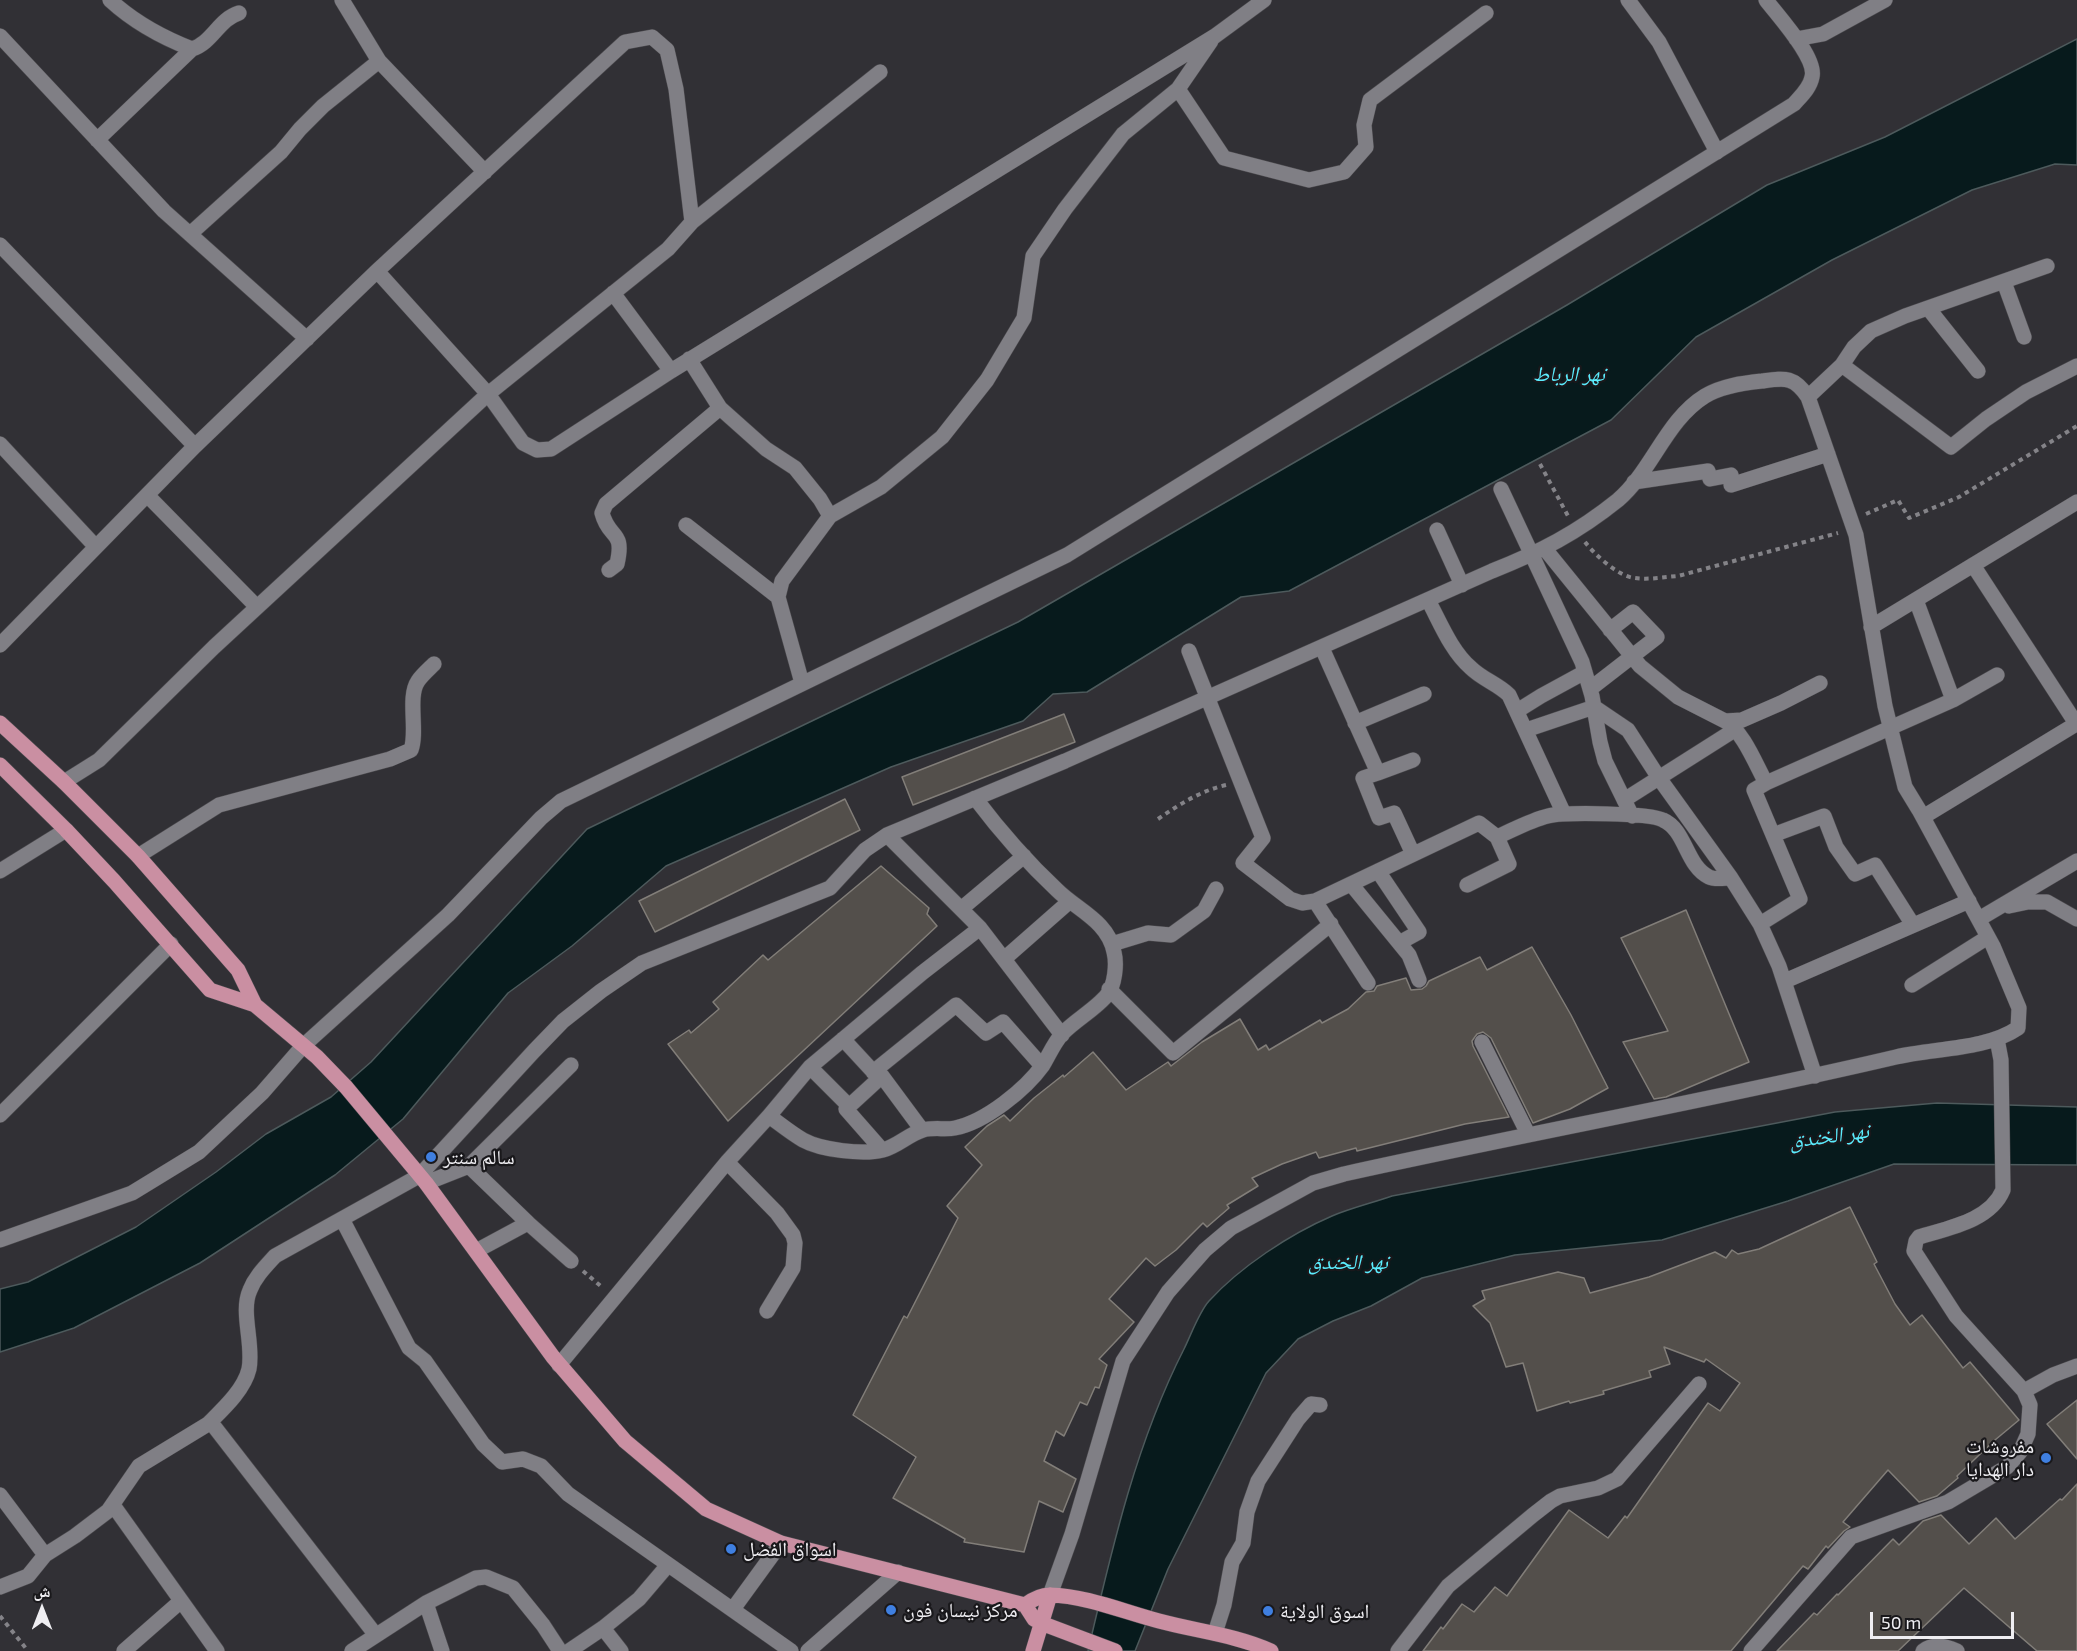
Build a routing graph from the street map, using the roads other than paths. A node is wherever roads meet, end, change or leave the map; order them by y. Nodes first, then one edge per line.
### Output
1 (110, 0) edge
2 (342, 0) edge
3 (1264, 0) edge
4 (1628, 0) edge
5 (1767, 0) edge
6 (1885, 0) edge
7 (239, 13) dead end
8 (1486, 13) dead end
9 (0, 36) edge
10 (1215, 36) junction
11 (1796, 39) junction
12 (192, 49) junction
13 (379, 60) junction
14 (880, 72) dead end
15 (1178, 89) junction
16 (97, 140) junction
17 (1717, 152) junction
18 (485, 172) junction
19 (692, 222) junction
20 (190, 234) junction
21 (0, 245) edge
22 (2048, 266) dead end
23 (377, 271) junction
24 (2004, 282) junction
25 (613, 293) junction
26 (1928, 308) junction
27 (2024, 337) dead end
28 (307, 339) junction
29 (689, 359) junction
30 (1842, 365) junction
31 (2077, 366) edge
32 (671, 370) junction
33 (1978, 371) dead end
34 (488, 394) junction
35 (1808, 397) junction
36 (720, 408) junction
37 (195, 446) junction
38 (1, 448) edge
39 (1828, 454) junction
40 (1634, 482) junction
41 (1501, 489) dead end
42 (147, 495) junction
43 (2077, 502) edge
44 (830, 516) junction
45 (686, 525) dead end
46 (1437, 530) dead end
47 (96, 547) junction
48 (1538, 552) junction
49 (1973, 565) junction
50 (609, 570) dead end
51 (1462, 585) junction
52 (778, 597) junction
53 (1428, 600) junction
54 (1916, 600) junction
55 (257, 607) junction
56 (1872, 627) junction
57 (1610, 630) junction
58 (0, 645) edge
59 (1322, 648) junction
60 (1189, 651) dead end
61 (1632, 658) junction
62 (434, 664) dead end
63 (1585, 672) junction
64 (1997, 675) dead end
65 (802, 683) junction
66 (1820, 683) dead end
67 (1590, 689) junction
68 (1424, 694) dead end
69 (1208, 698) junction
70 (1953, 700) junction
71 (1594, 707) junction
72 (1517, 711) junction
73 (0, 723) edge
74 (1355, 723) junction
75 (2077, 724) edge
76 (1730, 725) junction
77 (1890, 729) junction
78 (1526, 730) junction
79 (1413, 759) dead end
80 (0, 765) edge
81 (1378, 773) junction
82 (1659, 778) junction
83 (64, 782) junction
84 (1766, 783) junction
85 (975, 798) junction
86 (1624, 800) junction
87 (1564, 814) junction
88 (1632, 816) junction
89 (1923, 818) junction
90 (66, 830) junction
91 (887, 835) junction
92 (1773, 835) junction
93 (1497, 837) junction
94 (1413, 854) junction
95 (138, 856) junction
96 (1024, 856) junction
97 (2077, 861) edge
98 (0, 871) edge
99 (1378, 871) junction
100 (1731, 878) junction
101 (1351, 884) junction
102 (1467, 885) dead end
103 (1216, 889) dead end
104 (1070, 901) junction
105 (1316, 901) junction
106 (1969, 901) junction
107 (961, 909) junction
108 (1979, 919) junction
109 (2077, 919) edge
110 (1331, 924) junction
111 (1760, 924) junction
112 (1913, 926) junction
113 (980, 928) junction
114 (1988, 937) junction
115 (1399, 943) junction
116 (171, 944) junction
117 (1112, 944) junction
118 (1004, 959) junction
119 (1419, 980) dead end
120 (1785, 981) junction
121 (1368, 982) dead end
122 (1912, 985) dead end
123 (1109, 989) junction
124 (255, 1005) junction
125 (1062, 1035) junction
126 (843, 1039) junction
127 (1997, 1039) junction
128 (1482, 1042) dead end
129 (303, 1046) junction
130 (571, 1065) dead end
131 (1042, 1066) junction
132 (810, 1067) junction
133 (876, 1075) junction
134 (1815, 1076) junction
135 (849, 1106) junction
136 (0, 1115) edge
137 (769, 1116) junction
138 (922, 1130) junction
139 (1528, 1134) junction
140 (882, 1150) junction
141 (727, 1162) junction
142 (469, 1166) junction
143 (418, 1175) junction
144 (342, 1219) junction
145 (528, 1223) junction
146 (0, 1240) edge
147 (476, 1251) junction
148 (571, 1261) road end
149 (767, 1311) dead end
150 (559, 1365) junction
151 (2077, 1366) edge
152 (1699, 1384) dead end
153 (2024, 1391) junction
154 (1320, 1405) dead end
155 (208, 1424) junction
156 (0, 1495) edge
157 (113, 1505) junction
158 (781, 1543) junction
159 (45, 1555) junction
160 (668, 1565) junction
161 (898, 1572) junction
162 (0, 1587) edge
163 (1050, 1595) junction
164 (181, 1601) junction
165 (426, 1603) junction
166 (1025, 1605) junction
167 (733, 1609) junction
168 (1041, 1623) junction
169 (603, 1628) junction
170 (1215, 1633) junction
171 (375, 1634) junction
172 (1244, 1647) edge
173 (124, 1651) edge
174 (217, 1651) edge
175 (352, 1651) edge
176 (442, 1651) edge
177 (560, 1651) edge
178 (569, 1651) edge
179 (621, 1651) edge
180 (791, 1651) edge
181 (808, 1651) edge
182 (1033, 1651) edge
183 (1115, 1651) edge
184 (1271, 1651) edge
185 (1398, 1651) edge
186 (1751, 1651) edge
187 (1923, 1651) edge
188 (1957, 1651) edge

1 - 12 street
2 - 13 street
3 - 10 street
4 - 17 street
5 - 11 street
6 - 11 street
7 - 12 street
8 - 15 street
9 - 16 street
10 - 15 street
10 - 29 street
11 - 17 street
12 - 16 street
13 - 18 street
13 - 20 street
14 - 19 street
15 - 44 street
16 - 20 street
17 - 65 street
18 - 19 street
18 - 23 street
19 - 25 street
20 - 28 street
21 - 37 street
22 - 24 street
23 - 28 street
23 - 34 street
24 - 26 street
24 - 27 street
25 - 32 street
25 - 34 street
26 - 30 street
26 - 33 street
28 - 37 street
29 - 32 street
29 - 36 street
30 - 31 street
30 - 35 street
32 - 34 street
34 - 55 street
35 - 39 street
35 - 40 street
36 - 44 street
36 - 50 street
37 - 42 street
38 - 47 street
39 - 40 street
39 - 56 street
40 - 48 street
41 - 48 street
42 - 47 street
42 - 55 street
43 - 49 street
44 - 52 street
45 - 52 street
46 - 51 street
47 - 58 street
48 - 51 street
48 - 57 street
48 - 63 street
49 - 54 street
49 - 75 street
51 - 53 street
52 - 65 street
53 - 59 street
53 - 72 street
54 - 56 street
54 - 70 street
55 - 83 street
56 - 77 street
57 - 61 street
57 - 61 street
59 - 69 street
59 - 74 street
60 - 69 street
61 - 67 street
61 - 76 street
62 - 95 street
63 - 67 street
63 - 72 street
64 - 70 street
65 - 129 street
66 - 76 street
67 - 71 street
68 - 74 street
69 - 85 street
69 - 105 street
70 - 77 street
71 - 78 street
71 - 82 street
71 - 86 street
72 - 78 street
73 - 83 main road
74 - 81 street
75 - 89 street
76 - 82 street
76 - 84 street
77 - 84 street
77 - 89 street
78 - 87 street
79 - 81 street
80 - 90 main road
81 - 94 street
82 - 86 street
82 - 100 street
83 - 95 main road
84 - 92 street
85 - 91 street
85 - 96 street
86 - 88 street
87 - 88 street
87 - 93 street
88 - 100 street
89 - 106 street
90 - 98 street
90 - 116 main road
91 - 107 street
91 - 143 street
92 - 111 street
92 - 112 street
93 - 94 street
93 - 102 street
94 - 99 street
95 - 124 main road
96 - 104 street
96 - 107 street
97 - 108 street
99 - 101 street
99 - 115 street
100 - 111 street
101 - 105 street
101 - 115 street
103 - 117 street
104 - 117 street
104 - 118 street
105 - 110 street
106 - 108 street
106 - 112 street
107 - 113 street
108 - 109 street
108 - 114 street
110 - 121 street
110 - 123 street
111 - 120 street
112 - 120 street
113 - 118 street
113 - 126 street
114 - 122 street
114 - 127 street
115 - 119 street
116 - 124 main road
116 - 136 street
117 - 123 street
118 - 125 street
120 - 134 street
123 - 125 street
124 - 129 main road
125 - 131 street
126 - 132 street
126 - 133 street
127 - 134 street
127 - 153 street
128 - 139 street
129 - 143 main road
129 - 146 street
130 - 142 street
131 - 133 street
131 - 138 street
132 - 135 street
132 - 137 street
133 - 135 street
133 - 138 street
134 - 139 street
135 - 140 street
137 - 140 street
137 - 141 street
138 - 140 street
139 - 163 street
141 - 149 street
141 - 150 street
142 - 143 street
142 - 145 street
143 - 144 street
143 - 147 main road
144 - 155 street
144 - 160 street
145 - 147 street
145 - 148 street
147 - 150 main road
150 - 158 main road
151 - 153 street
152 - 185 street
153 - 186 street
154 - 170 street
155 - 157 street
155 - 171 street
156 - 159 street
157 - 159 street
157 - 164 street
158 - 161 main road
158 - 167 street
159 - 162 street
160 - 167 street
160 - 169 street
161 - 166 main road
161 - 181 street
163 - 166 main road
163 - 168 main road
163 - 170 main road
164 - 173 street
164 - 174 street
165 - 171 street
165 - 176 street
165 - 177 street
166 - 168 main road
167 - 180 street
168 - 182 main road
168 - 183 main road
169 - 178 street
169 - 179 street
170 - 172 main road
171 - 175 street
172 - 184 main road
187 - 188 street

